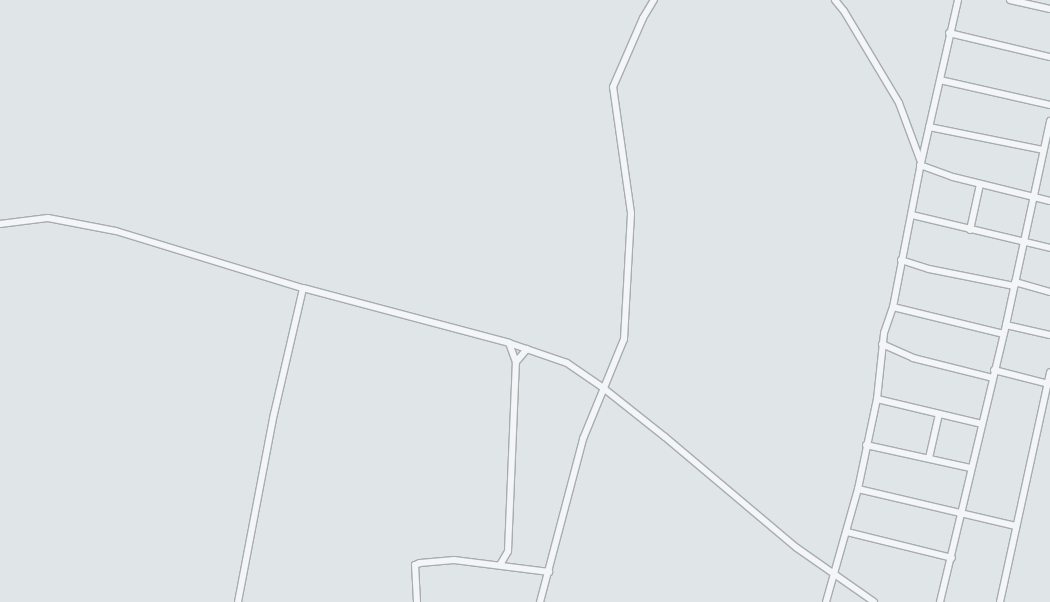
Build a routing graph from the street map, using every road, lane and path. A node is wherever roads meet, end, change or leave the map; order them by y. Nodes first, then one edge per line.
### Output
1 (654, 0) edge
2 (835, 0) edge
3 (958, 0) edge
4 (1010, 0) edge
5 (1050, 10) edge
6 (949, 33) junction
7 (1050, 57) edge
8 (940, 80) junction
9 (1050, 105) edge
10 (1050, 122) edge
11 (929, 127) junction
12 (1043, 150) junction
13 (921, 164) junction
14 (980, 184) junction
15 (1033, 198) junction
16 (1050, 201) edge
17 (912, 215) junction
18 (0, 224) edge
19 (970, 230) junction
20 (1023, 241) junction
21 (1050, 248) edge
22 (901, 260) junction
23 (1014, 284) junction
24 (303, 288) junction
25 (1050, 292) edge
26 (893, 307) junction
27 (1006, 325) junction
28 (1004, 334) junction
29 (1050, 336) edge
30 (509, 343) junction
31 (882, 344) junction
32 (528, 349) junction
33 (516, 362) junction
34 (994, 370) junction
35 (1050, 372) edge
36 (993, 378) junction
37 (1048, 384) edge
38 (602, 387) junction
39 (877, 399) junction
40 (939, 414) junction
41 (982, 424) junction
42 (866, 445) junction
43 (929, 458) junction
44 (971, 468) junction
45 (858, 489) junction
46 (962, 513) junction
47 (1016, 526) junction
48 (847, 532) junction
49 (952, 558) junction
50 (500, 565) junction
51 (832, 571) junction
52 (549, 572) junction
53 (238, 602) edge
54 (417, 602) edge
55 (540, 602) edge
56 (826, 602) edge
57 (874, 602) edge
58 (940, 602) edge
59 (1000, 602) edge

1 - 38 street
2 - 13 street
3 - 6 street
4 - 5 street
6 - 7 street
6 - 8 street
8 - 9 street
8 - 11 street
10 - 12 street
11 - 12 street
11 - 13 street
12 - 15 street
13 - 14 street
13 - 17 street
14 - 15 street
14 - 19 street
15 - 16 street
15 - 20 street
17 - 19 street
17 - 22 street
18 - 24 street
19 - 20 street
20 - 21 street
20 - 23 street
22 - 23 street
22 - 26 street
23 - 25 street
23 - 27 street
24 - 30 street
24 - 53 street
26 - 28 street
26 - 31 street
27 - 28 street
27 - 29 street
28 - 34 street
30 - 32 street
30 - 33 street
31 - 36 street
31 - 39 street
32 - 33 street
32 - 38 street
33 - 50 street
34 - 36 street
34 - 37 street
35 - 37 street
36 - 41 street
37 - 47 street
38 - 51 street
38 - 52 street
39 - 40 street
39 - 42 street
40 - 41 street
40 - 43 street
41 - 44 street
42 - 43 street
42 - 45 street
43 - 44 street
44 - 46 street
45 - 46 street
45 - 48 street
46 - 47 street
46 - 49 street
47 - 59 street
48 - 49 street
48 - 51 street
49 - 58 street
50 - 52 street
50 - 54 street
51 - 56 street
51 - 57 street
52 - 55 street

